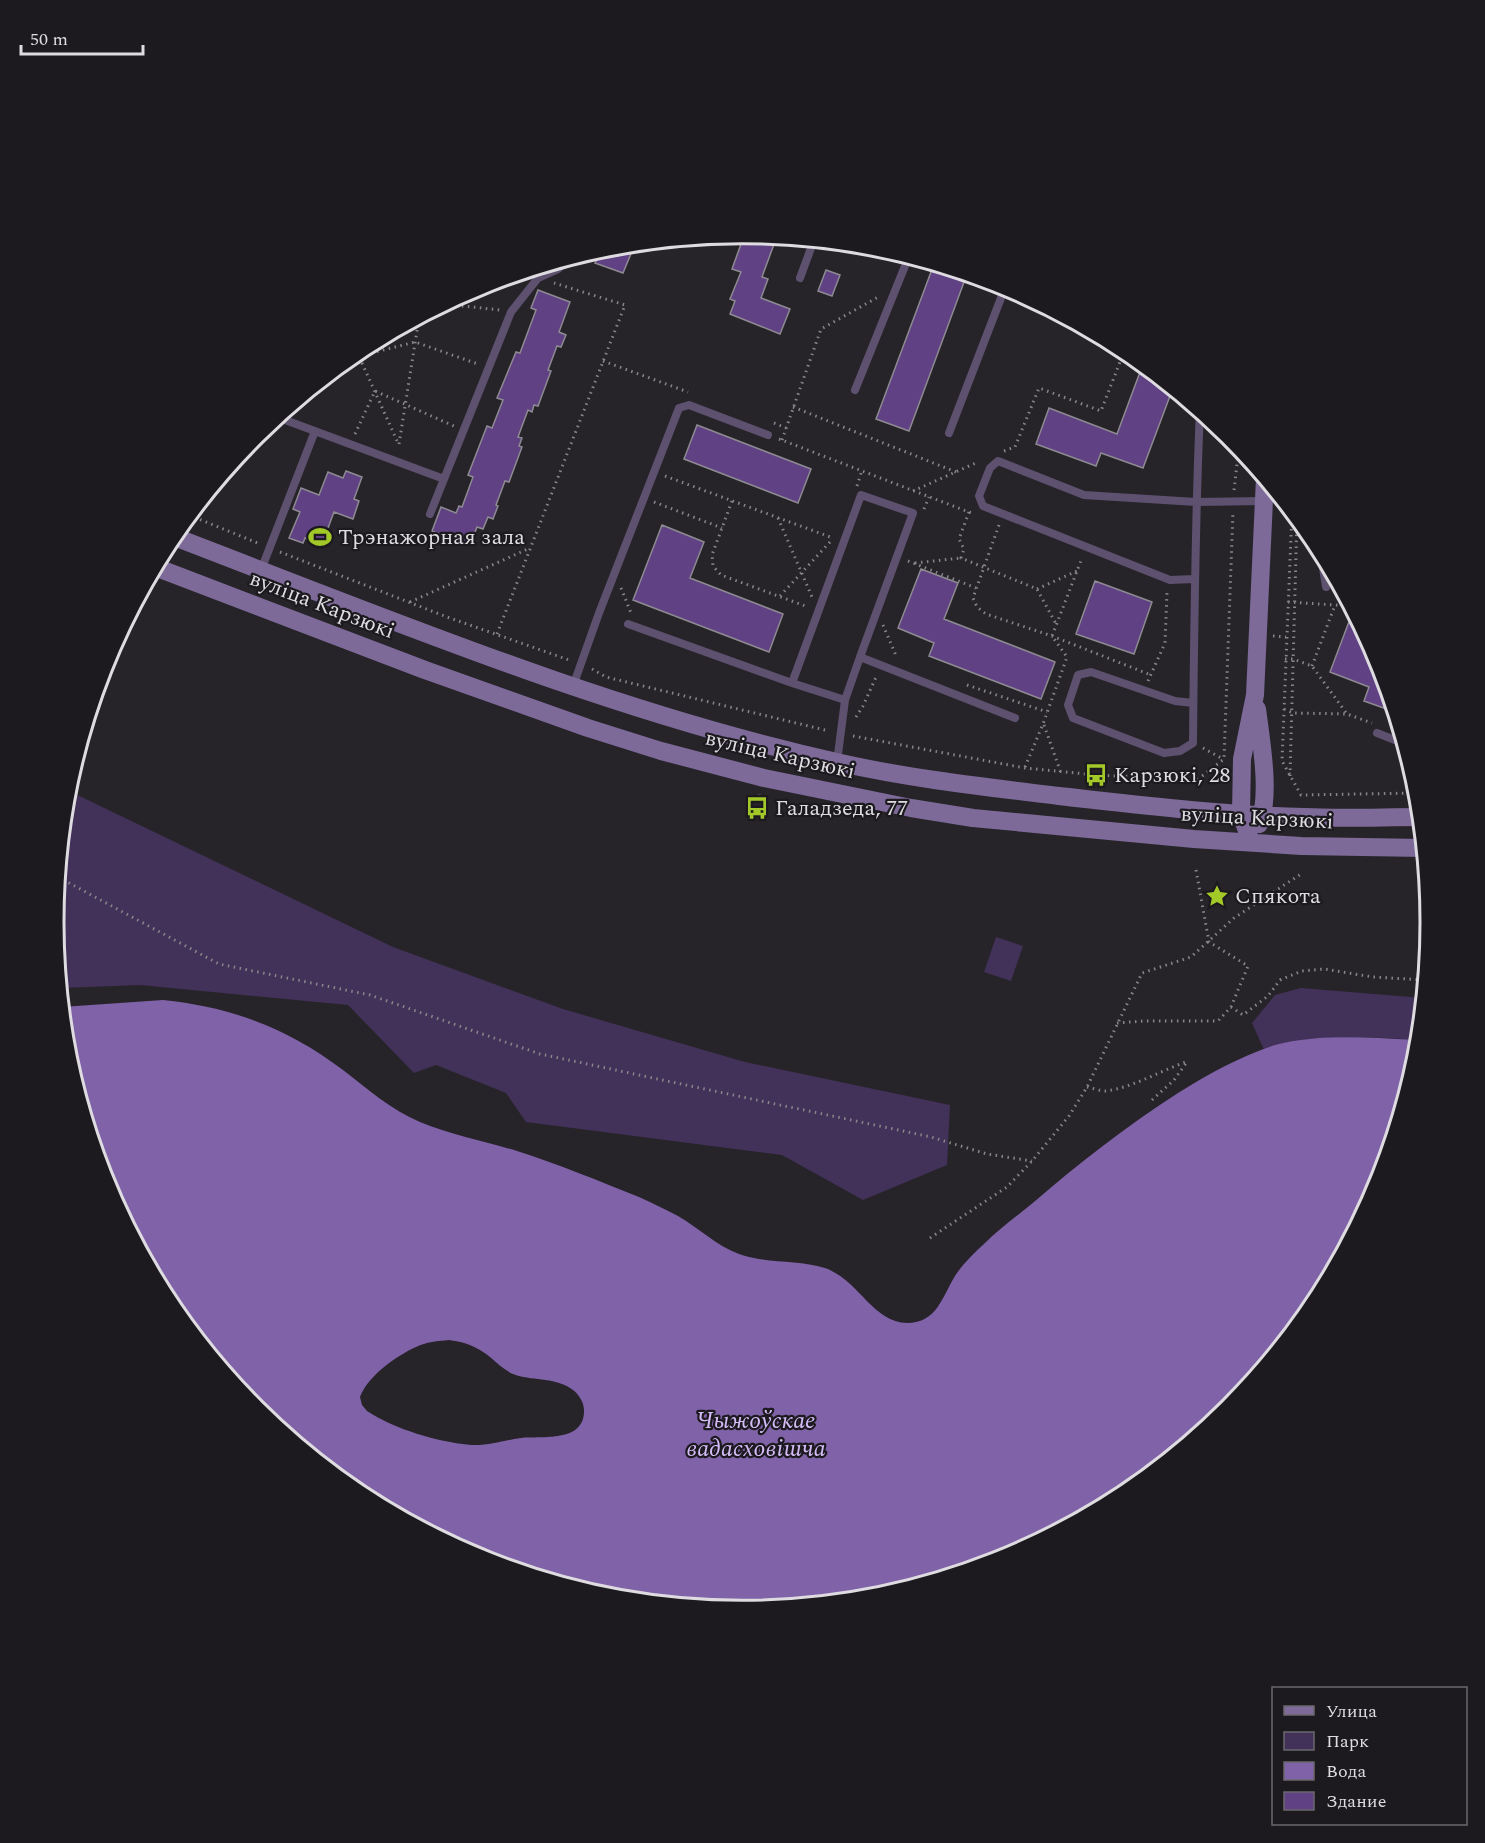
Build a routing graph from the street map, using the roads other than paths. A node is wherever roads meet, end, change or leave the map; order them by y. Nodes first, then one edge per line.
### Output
1 (811, 247) edge
2 (906, 264) edge
3 (555, 271) edge
4 (800, 278) dead end
5 (1002, 295) edge
6 (855, 390) dead end
7 (286, 420) edge
8 (1200, 421) edge
9 (315, 431) junction
10 (949, 433) dead end
11 (768, 435) road end
12 (444, 479) junction
13 (1264, 490) edge
14 (1264, 501) junction
15 (1196, 502) junction
16 (430, 514) dead end
17 (183, 540) edge
18 (163, 570) edge
19 (261, 570) junction
20 (1324, 572) edge
21 (1194, 579) junction
22 (1326, 587) dead end
23 (631, 622) road end
24 (860, 657) junction
25 (792, 683) junction
26 (573, 687) junction
27 (1255, 695) junction
28 (845, 700) junction
29 (1193, 703) junction
30 (1015, 718) dead end
31 (1377, 733) dead end
32 (1395, 740) edge
33 (837, 762) junction
34 (1241, 814) junction
35 (1263, 814) junction
36 (1412, 817) edge
37 (1251, 843) junction
38 (1416, 848) edge

1 - 4 lane
2 - 6 lane
3 - 12 lane
5 - 10 lane
7 - 9 lane
8 - 15 lane
9 - 12 lane
9 - 19 lane
11 - 26 lane
12 - 16 lane
13 - 14 street
14 - 15 lane
14 - 27 street
15 - 21 lane
15 - 21 lane
17 - 19 street, вуліца Карзюкі
18 - 37 street, вуліца Карзюкі
19 - 26 street, вуліца Карзюкі
20 - 22 lane
21 - 29 lane
23 - 25 lane
24 - 25 lane
24 - 28 lane
24 - 30 lane
25 - 28 lane
26 - 33 street, вуліца Карзюкі
27 - 34 street
27 - 35 street
28 - 33 lane
29 - 29 lane
31 - 32 lane
33 - 34 street, вуліца Карзюкі
34 - 35 street, вуліца Карзюкі
34 - 37 street
35 - 36 street, вуліца Карзюкі
35 - 37 street
37 - 38 street, вуліца Карзюкі

